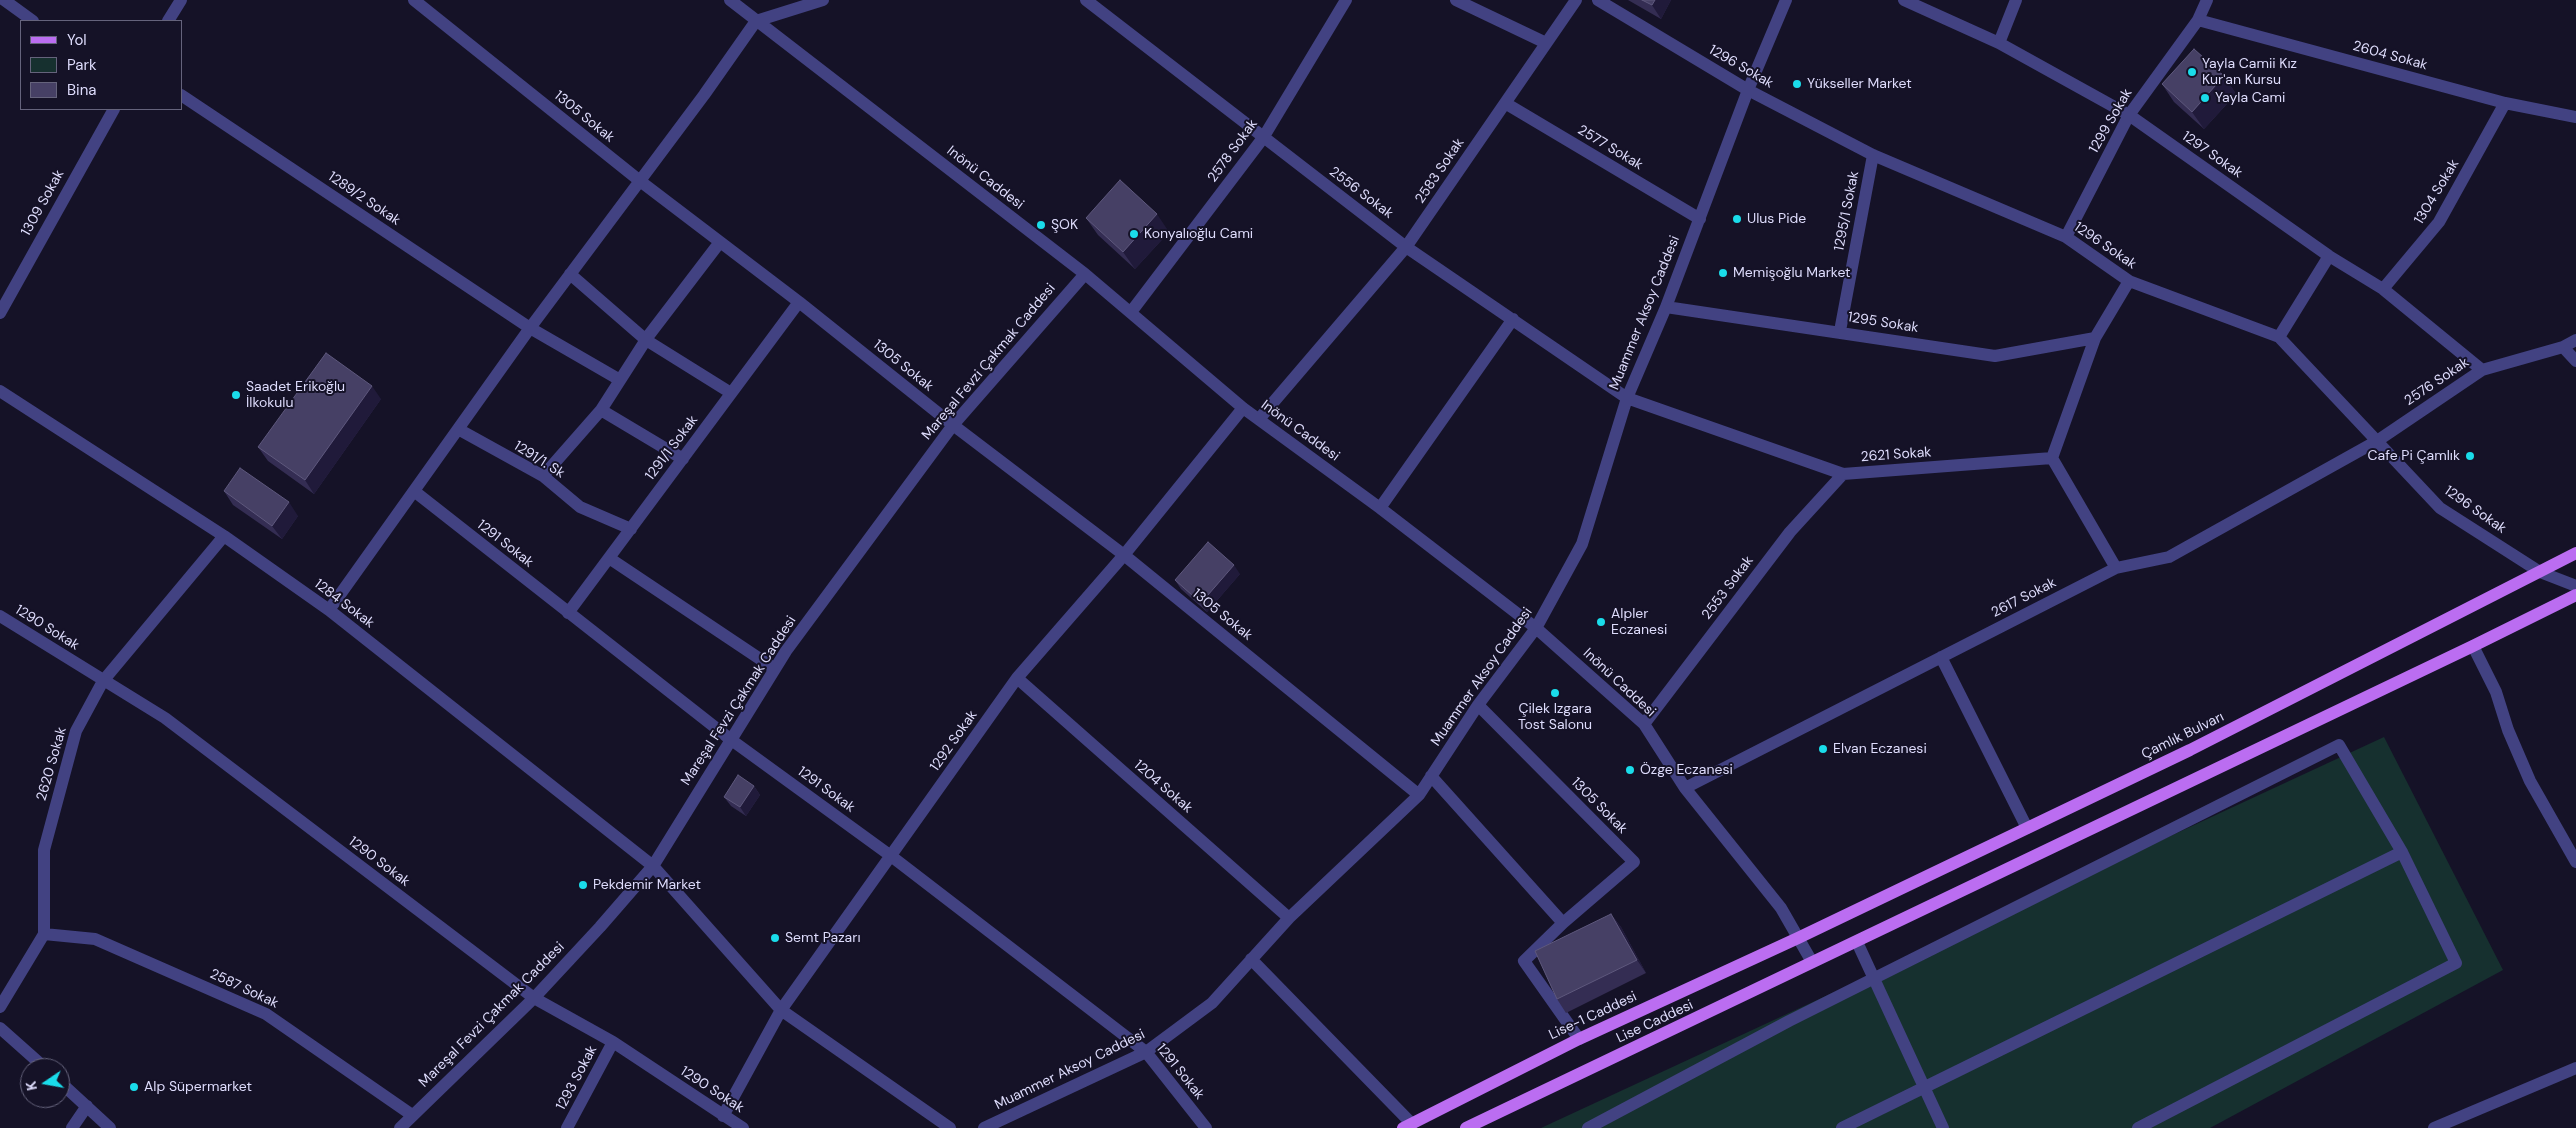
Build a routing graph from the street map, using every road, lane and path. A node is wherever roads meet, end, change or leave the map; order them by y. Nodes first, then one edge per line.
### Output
1 (4, 0) edge
2 (181, 0) edge
3 (414, 0) edge
4 (730, 0) edge
5 (823, 0) edge
6 (1086, 0) edge
7 (1346, 0) edge
8 (1456, 0) edge
9 (1576, 0) edge
10 (1598, 0) edge
11 (1786, 0) edge
12 (1904, 0) edge
13 (2016, 0) edge
14 (2207, 0) edge
15 (32, 20) edge
16 (169, 20) edge
17 (2198, 20) junction
18 (756, 21) junction
19 (1546, 43) junction
20 (1998, 43) junction
21 (1748, 90) junction
22 (182, 96) edge
23 (1505, 103) junction
24 (2505, 103) junction
25 (113, 110) edge
26 (2129, 114) junction
27 (2576, 117) edge
28 (1263, 138) junction
29 (1873, 155) junction
30 (640, 181) junction
31 (1700, 219) junction
32 (2066, 237) junction
33 (720, 242) junction
34 (1406, 247) junction
35 (2329, 256) junction
36 (570, 274) junction
37 (1085, 274) junction
38 (2129, 281) junction
39 (2383, 289) junction
40 (799, 302) junction
41 (1666, 307) junction
42 (1131, 312) junction
43 (0, 313) edge
44 (1513, 319) junction
45 (530, 328) junction
46 (1840, 331) junction
47 (2279, 337) junction
48 (2095, 338) junction
49 (646, 340) junction
50 (2576, 340) edge
51 (2562, 347) junction
52 (2576, 361) edge
53 (2482, 370) junction
54 (620, 380) junction
55 (0, 391) edge
56 (731, 393) junction
57 (1627, 398) junction
58 (1242, 408) junction
59 (601, 410) junction
60 (1259, 419) junction
61 (952, 425) junction
62 (458, 429) junction
63 (2377, 442) junction
64 (2052, 458) junction
65 (683, 459) junction
66 (1843, 474) junction
67 (544, 476) junction
68 (414, 491) junction
69 (1380, 508) junction
70 (630, 529) junction
71 (224, 536) junction
72 (2576, 553) edge
73 (1124, 555) junction
74 (609, 558) junction
75 (2116, 568) junction
76 (2540, 572) junction
77 (2576, 586) edge
78 (2576, 595) edge
79 (329, 610) junction
80 (568, 613) junction
81 (0, 616) edge
82 (1536, 628) junction
83 (2473, 646) junction
84 (1941, 656) junction
85 (774, 669) junction
86 (1017, 678) junction
87 (103, 681) junction
88 (1478, 705) junction
89 (1644, 724) junction
90 (730, 739) junction
91 (1431, 776) junction
92 (1685, 788) junction
93 (1419, 795) junction
94 (2027, 828) junction
95 (2402, 852) junction
96 (891, 856) junction
97 (2576, 862) edge
98 (653, 866) junction
99 (1289, 918) junction
100 (1563, 923) junction
101 (44, 934) junction
102 (1798, 938) junction
103 (1857, 942) junction
104 (1251, 960) junction
105 (1812, 962) junction
106 (1874, 980) junction
107 (534, 998) junction
108 (0, 1007) edge
109 (781, 1010) junction
110 (0, 1028) edge
111 (1578, 1039) junction
112 (613, 1042) junction
113 (1146, 1052) junction
114 (34, 1058) edge
115 (2576, 1068) edge
116 (1924, 1087) junction
117 (70, 1091) edge
118 (87, 1106) junction
119 (412, 1115) junction
120 (723, 1116) junction
121 (1408, 1126) edge
122 (72, 1128) edge
123 (110, 1128) edge
124 (400, 1128) edge
125 (567, 1128) edge
126 (742, 1128) edge
127 (950, 1128) edge
128 (984, 1128) edge
129 (1206, 1128) edge
130 (1466, 1128) edge
131 (1588, 1128) edge
132 (1842, 1128) edge
133 (1943, 1128) edge
134 (2138, 1128) edge
135 (2434, 1128) edge

1 - 15 street
2 - 16 street
3 - 30 street, 1305 Sokak
4 - 18 street, Inönü Caddesi
5 - 18 street
6 - 28 street, 2556 Sokak
7 - 28 street, 2578 Sokak
8 - 19 street
9 - 19 street, 2583 Sokak
10 - 21 street, 1296 Sokak
11 - 21 street, Muammer Aksoy Caddesi
12 - 20 street, 1297 Sokak
13 - 20 street
14 - 17 street, 1299 Sokak
17 - 24 street, 2604 Sokak
17 - 26 street, 1299 Sokak
18 - 30 street
18 - 37 street, Inönü Caddesi
19 - 23 street, 2583 Sokak
20 - 26 street, 1297 Sokak
21 - 29 street, 1296 Sokak
21 - 31 street, Muammer Aksoy Caddesi
22 - 45 street, 1289/2 Sokak
23 - 31 street, 2577 Sokak
23 - 34 street, 2583 Sokak
24 - 27 street, 2604 Sokak
24 - 39 street, 1304 Sokak
25 - 43 street, 1309 Sokak
26 - 32 street, 1299 Sokak
26 - 35 street, 1297 Sokak
28 - 34 street, 2556 Sokak
28 - 42 street, 2578 Sokak
29 - 32 street, 1296 Sokak
29 - 46 street, 1295/1 Sokak
30 - 33 street, 1305 Sokak
30 - 36 street
31 - 41 street, Muammer Aksoy Caddesi
32 - 38 street, 1296 Sokak
33 - 40 street, 1305 Sokak
33 - 49 street
34 - 44 street, 2556 Sokak
34 - 60 street, 2583 Sokak
35 - 39 street, 1297 Sokak
35 - 47 street
36 - 45 street
36 - 49 street
37 - 42 street, Inönü Caddesi
37 - 61 street, Mareşal Fevzi Çakmak Caddesi
38 - 47 street, 1296 Sokak
38 - 48 street
39 - 53 street, 1297 Sokak
40 - 56 street, 1291/1 Sokak
40 - 61 street, 1305 Sokak
41 - 46 street, 1295 Sokak
41 - 57 street, Muammer Aksoy Caddesi
42 - 58 street, Inönü Caddesi
44 - 57 street, 2556 Sokak
44 - 69 street
45 - 54 street, 1289/2 Sokak
45 - 62 street
46 - 48 street, 1295 Sokak
47 - 63 street, 1296 Sokak
48 - 64 street
49 - 54 street
49 - 56 street
50 - 51 street, 2576 Sokak
51 - 52 street
51 - 53 street, 2576 Sokak
53 - 63 street, 2576 Sokak
54 - 59 street
55 - 71 street, 1284 Sokak
56 - 65 street, 1291/1 Sokak
57 - 66 street, 2621 Sokak
57 - 82 street, Muammer Aksoy Caddesi
58 - 60 street, Inönü Caddesi
58 - 73 street, 1292 Sokak
59 - 65 street
59 - 67 street
60 - 69 street, Inönü Caddesi
61 - 73 street, 1305 Sokak
61 - 85 street, Mareşal Fevzi Çakmak Caddesi
62 - 67 street, 1291/1. Sk
62 - 68 street
63 - 75 street, 2617 Sokak
63 - 76 street, 1296 Sokak
64 - 66 street, 2621 Sokak
64 - 75 street
65 - 70 street, 1291/1 Sokak
66 - 89 street, 2553 Sokak
67 - 70 street, 1291/1. Sk
68 - 79 street
68 - 80 street, 1291 Sokak
69 - 82 street, Inönü Caddesi
70 - 74 street, 1291/1 Sokak
71 - 79 street, 1284 Sokak
71 - 87 street, 2620 Sokak
72 - 76 main road, Çamlık Bulvarı
73 - 86 street, 1292 Sokak
73 - 93 street, 1305 Sokak
74 - 80 street, 1291/1 Sokak
74 - 85 street
75 - 84 street, 2617 Sokak
76 - 77 street, 1296 Sokak
76 - 94 main road, Çamlık Bulvarı
78 - 83 main road
79 - 98 street, 1284 Sokak
80 - 90 street, 1291 Sokak
81 - 87 street, 1290 Sokak
82 - 88 street, Muammer Aksoy Caddesi
82 - 89 street, Inönü Caddesi
83 - 97 street
83 - 103 main road
84 - 92 street, 2617 Sokak
84 - 94 street
85 - 90 street, Mareşal Fevzi Çakmak Caddesi
86 - 96 street, 1292 Sokak
86 - 99 street, 1204 Sokak
87 - 101 street, 2620 Sokak
87 - 107 street, 1290 Sokak
88 - 91 street, Muammer Aksoy Caddesi
88 - 100 street, 1305 Sokak
89 - 92 street, Inönü Caddesi
90 - 96 street, 1291 Sokak
90 - 98 street, Mareşal Fevzi Çakmak Caddesi
91 - 93 street, Muammer Aksoy Caddesi
91 - 100 street
92 - 102 street, Inönü Caddesi
93 - 99 street, Muammer Aksoy Caddesi
94 - 102 main road, Çamlık Bulvarı
95 - 106 street
95 - 116 street
95 - 134 street
96 - 109 street, 1292 Sokak
96 - 113 street, 1291 Sokak
98 - 107 street, Mareşal Fevzi Çakmak Caddesi
98 - 109 street, 1284 Sokak
99 - 104 street, Muammer Aksoy Caddesi
100 - 111 street, 1305 Sokak
101 - 108 street
101 - 119 street, 2587 Sokak
102 - 105 street, Inönü Caddesi
102 - 111 main road, Lise-1 Caddesi
103 - 105 main road, Lise Caddesi
103 - 106 street
104 - 113 street, Muammer Aksoy Caddesi
104 - 121 street
105 - 130 main road, Lise Caddesi
106 - 116 street
106 - 131 street
107 - 112 street, 1290 Sokak
107 - 119 street, Mareşal Fevzi Çakmak Caddesi
109 - 120 street, 1292 Sokak
109 - 127 street, 1284 Sokak
110 - 114 street
111 - 121 main road, Lise-1 Caddesi
112 - 120 street, 1290 Sokak
112 - 125 street, 1293 Sokak
113 - 128 street, Muammer Aksoy Caddesi
113 - 129 street, 1291 Sokak
115 - 135 street
116 - 132 street
116 - 133 street
117 - 118 street
118 - 122 street
118 - 123 street
119 - 124 street, Mareşal Fevzi Çakmak Caddesi
120 - 126 street, 1290 Sokak

